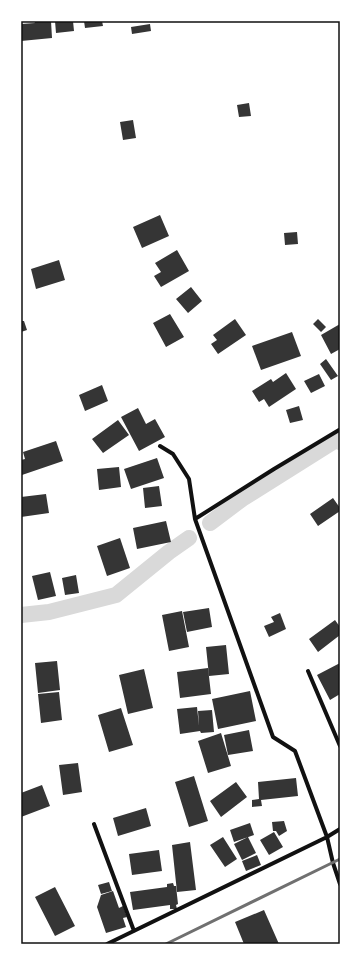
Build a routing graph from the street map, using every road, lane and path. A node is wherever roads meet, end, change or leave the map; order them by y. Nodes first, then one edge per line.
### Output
1 (340, 430) edge
2 (160, 446) dead end
3 (195, 519) junction
4 (308, 671) dead end
5 (340, 746) edge
6 (94, 824) dead end
7 (340, 830) edge
8 (327, 837) junction
9 (340, 884) edge
10 (134, 930) junction
11 (107, 944) edge

1 - 3 street
2 - 3 street
3 - 8 street
4 - 5 street
6 - 10 street
7 - 8 street
8 - 9 street
8 - 10 street
10 - 11 street

